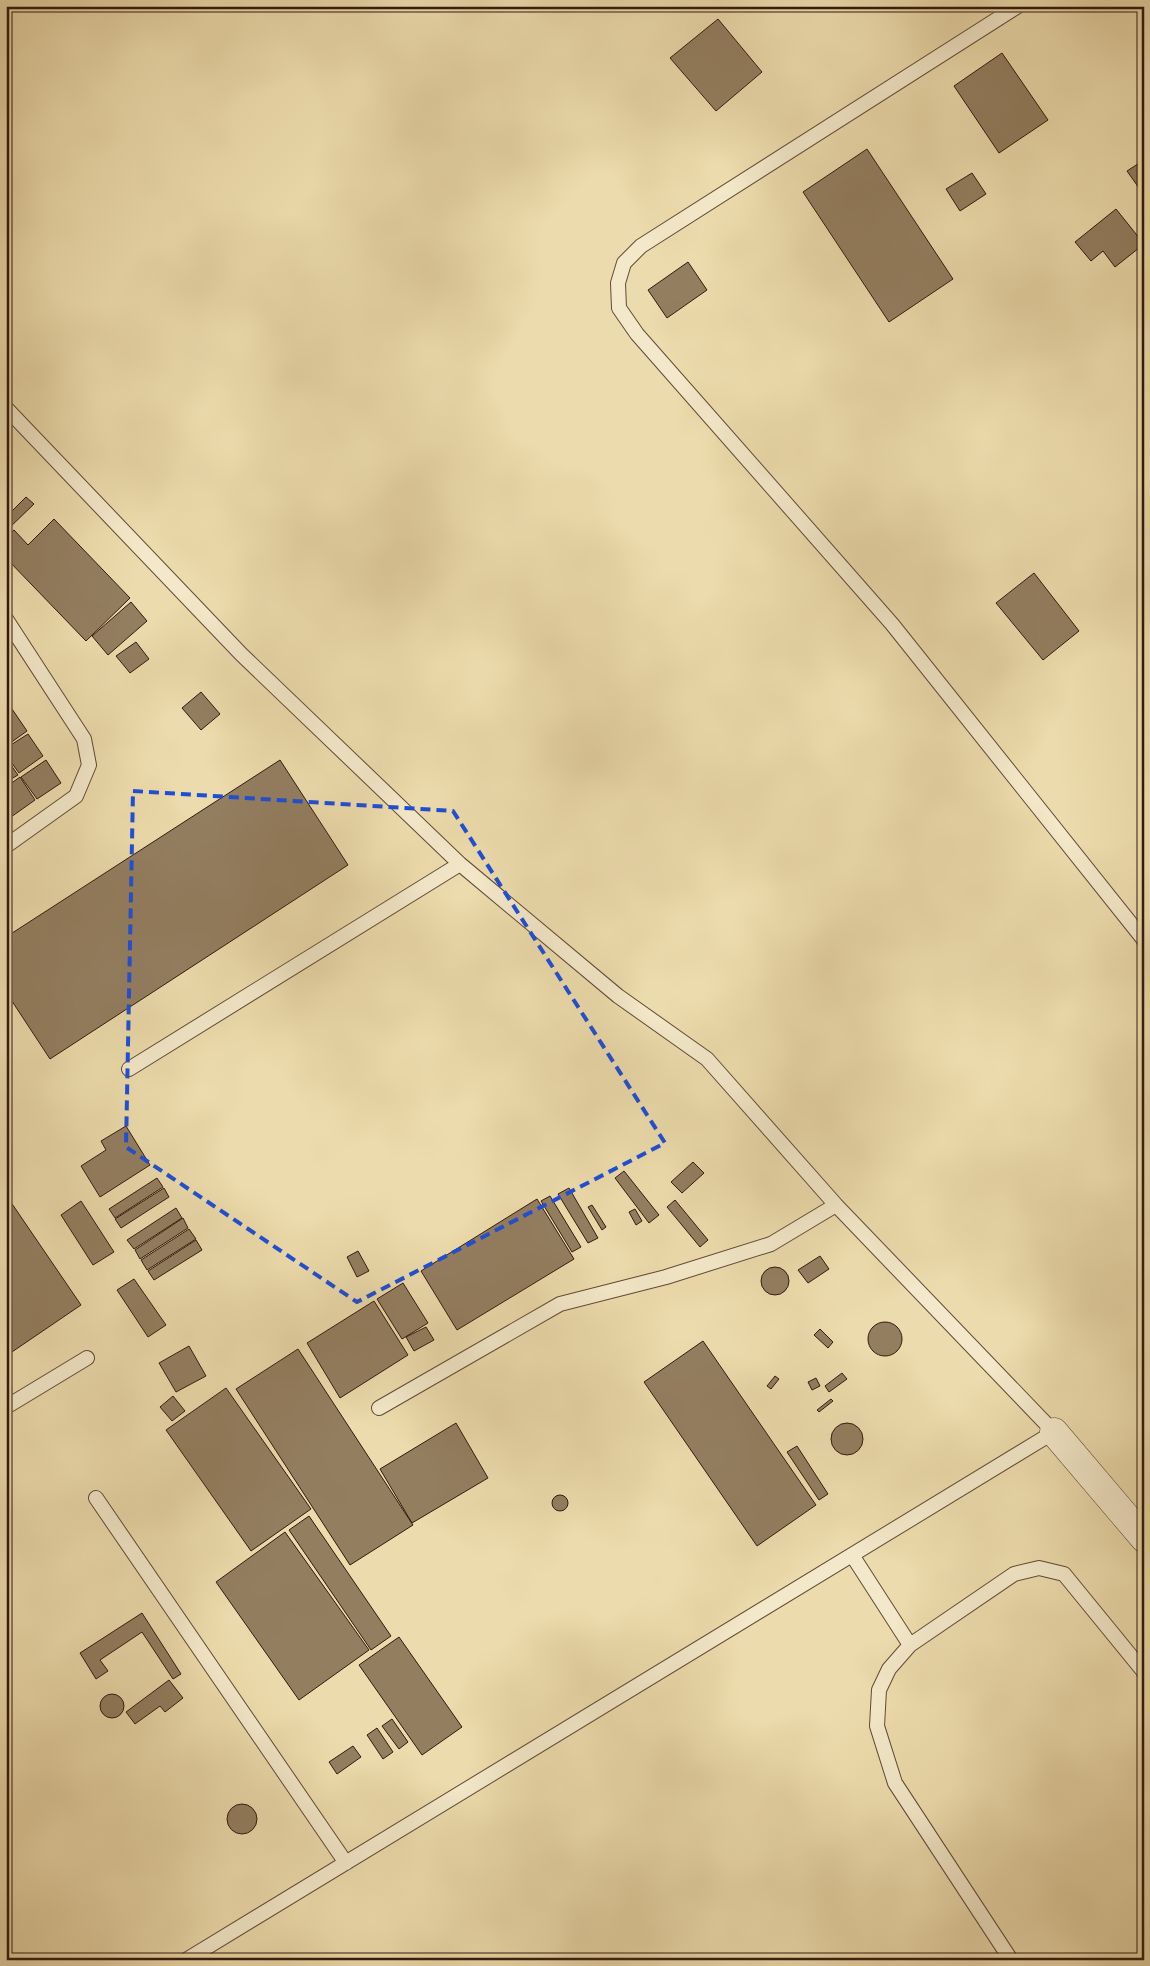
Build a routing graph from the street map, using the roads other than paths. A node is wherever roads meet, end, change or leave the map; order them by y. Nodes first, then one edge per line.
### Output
1 (1018, 6) edge
2 (6, 408) edge
3 (6, 619) edge
4 (6, 846) edge
5 (460, 864) junction
6 (1144, 940) edge
7 (129, 1069) dead end
8 (836, 1205) junction
9 (87, 1358) dead end
10 (6, 1407) edge
11 (379, 1408) dead end
12 (1054, 1432) junction
13 (96, 1498) dead end
14 (1144, 1538) edge
15 (852, 1555) junction
16 (910, 1645) junction
17 (1144, 1672) edge
18 (346, 1863) junction
19 (186, 1960) edge
20 (1011, 1960) edge

1 - 6 lane
2 - 5 lane
3 - 4 lane
5 - 7 lane
5 - 8 lane
8 - 11 lane
8 - 12 lane
9 - 10 lane
12 - 14 street
12 - 15 lane
13 - 18 lane
15 - 16 lane
15 - 18 lane
16 - 17 lane
16 - 20 lane
18 - 19 lane

